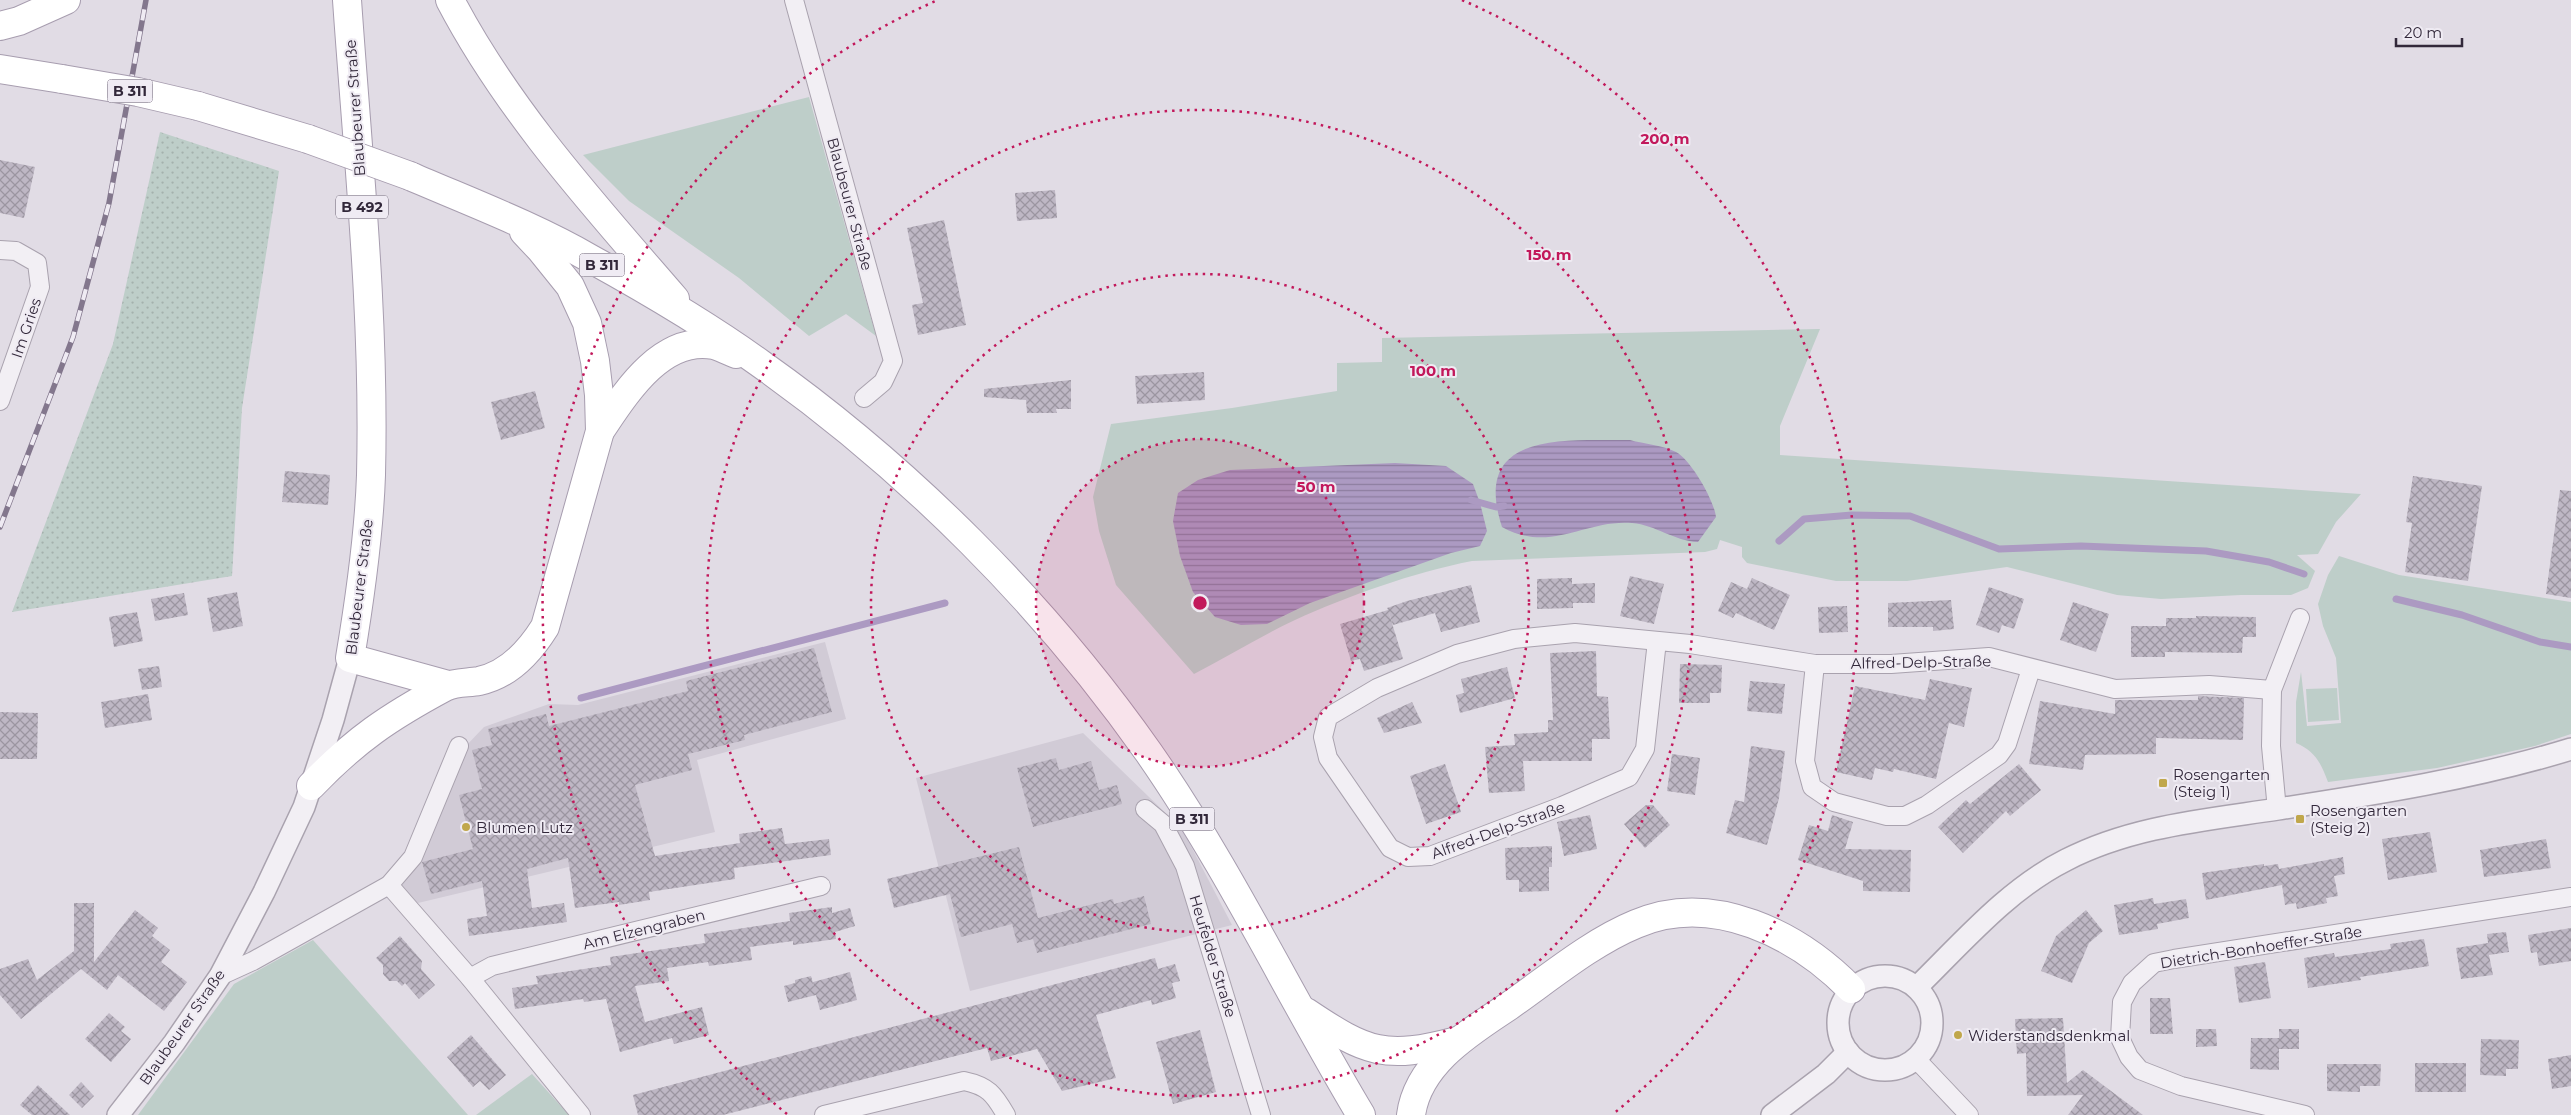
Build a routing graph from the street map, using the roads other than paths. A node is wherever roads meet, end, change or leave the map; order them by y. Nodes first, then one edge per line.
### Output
1 (66, 0) edge
2 (347, 0) edge
3 (450, 0) edge
4 (794, 0) edge
5 (0, 26) edge
6 (0, 69) edge
7 (510, 219) junction
8 (0, 250) edge
9 (691, 318) junction
10 (761, 363) junction
11 (864, 398) dead end
12 (0, 401) edge
13 (600, 431) junction
14 (2300, 618) dead end
15 (1657, 641) junction
16 (350, 658) junction
17 (1815, 664) junction
18 (2031, 669) junction
19 (448, 685) junction
20 (2272, 690) junction
21 (459, 746) dead end
22 (2571, 749) edge
23 (311, 786) junction
24 (1145, 809) dead end
25 (2276, 810) junction
26 (389, 885) junction
27 (821, 886) dead end
28 (2571, 897) edge
29 (220, 976) junction
30 (470, 978) junction
31 (1917, 987) junction
32 (1851, 989) junction
33 (1303, 1010) junction
34 (1457, 1041) junction
35 (1848, 1052) junction
36 (1916, 1059) junction
37 (118, 1115) edge
38 (581, 1115) edge
39 (824, 1115) edge
40 (1006, 1115) edge
41 (1260, 1115) edge
42 (1361, 1115) edge
43 (1411, 1115) edge
44 (1772, 1115) edge
45 (1969, 1115) edge
46 (2305, 1115) edge

1 - 5 main road
2 - 16 main road, Blaubeurer Straße / B 492
3 - 9 main road
4 - 11 street, Blaubeurer Straße
6 - 7 main road, B 311, bridge
7 - 9 main road, B 311
7 - 13 main road
8 - 12 street, Im Gries
9 - 10 main road, B 311
10 - 13 main road
10 - 33 main road, B 311
13 - 19 main road
14 - 20 street
15 - 15 street, Alfred-Delp-Straße
15 - 17 street, Alfred-Delp-Straße
16 - 19 main road
16 - 23 street, Blaubeurer Straße
17 - 18 street, Alfred-Delp-Straße
17 - 18 street
18 - 20 street, Alfred-Delp-Straße
19 - 23 main road
20 - 25 street
21 - 26 street
22 - 25 street
23 - 29 street, Blaubeurer Straße
24 - 41 street, Heufelder Straße
25 - 31 street
26 - 29 street
26 - 30 street
27 - 30 street, Am Elzengraben
28 - 46 street, Dietrich-Bonhoeffer-Straße
29 - 37 street, Blaubeurer Straße
30 - 38 street
31 - 32 street
31 - 36 street
32 - 34 main road
32 - 35 street
33 - 34 main road
33 - 42 main road, B 311
34 - 43 main road
35 - 36 street
35 - 44 street
36 - 45 street
39 - 40 street

